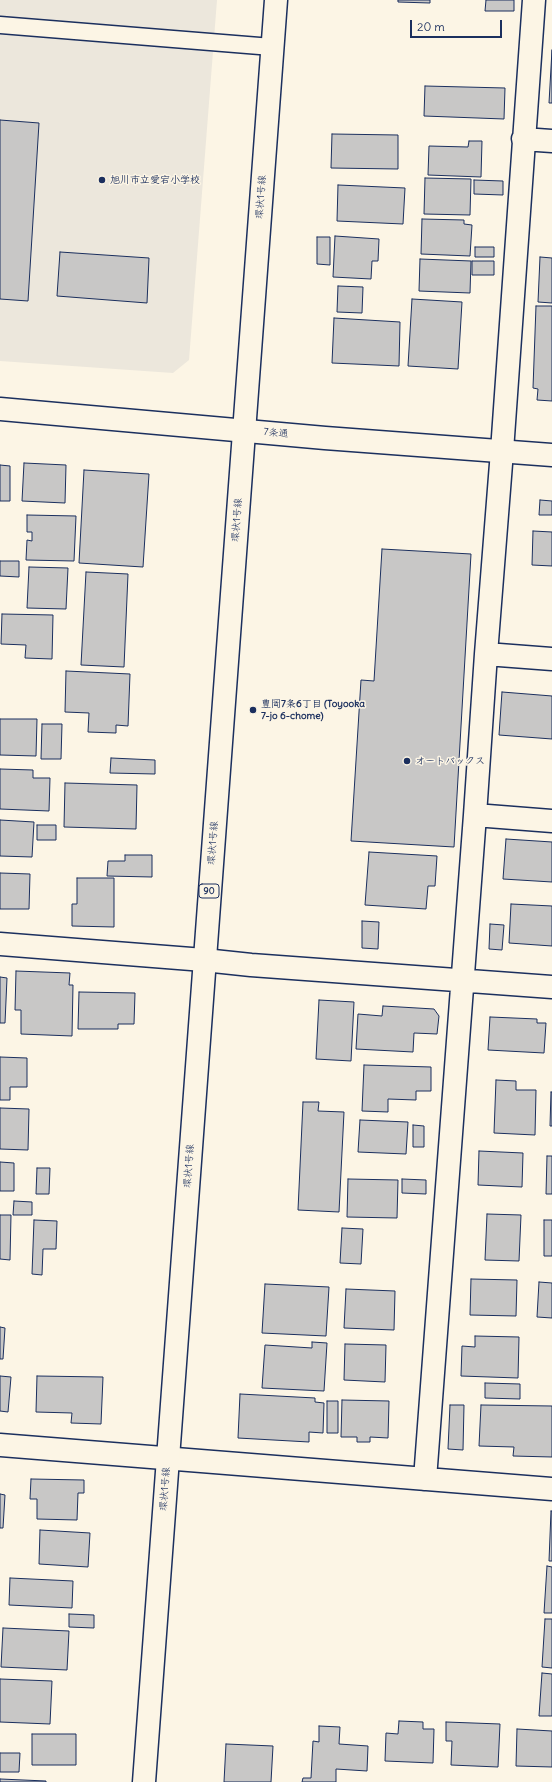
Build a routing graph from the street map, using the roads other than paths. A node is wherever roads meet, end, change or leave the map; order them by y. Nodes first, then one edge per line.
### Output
1 (276, 0) edge
2 (534, 0) edge
3 (0, 26) edge
4 (272, 48) junction
5 (523, 139) junction
6 (552, 141) edge
7 (0, 409) edge
8 (244, 430) junction
9 (502, 451) junction
10 (552, 455) edge
11 (486, 654) junction
12 (552, 659) edge
13 (475, 815) junction
14 (552, 821) edge
15 (0, 944) edge
16 (204, 960) junction
17 (462, 980) junction
18 (552, 987) edge
19 (0, 1445) edge
20 (168, 1457) junction
21 (425, 1479) junction
22 (552, 1489) edge
23 (144, 1782) edge

1 - 4 street, 環状1号線 / 90
2 - 5 street
3 - 4 lane
4 - 8 street, 環状1号線 / 90
5 - 6 street
5 - 9 street
7 - 8 street, 7条通
8 - 9 street, 7条通
8 - 16 street, 環状1号線 / 90
9 - 10 street, 7条通
9 - 11 street
11 - 12 street
11 - 13 street
13 - 14 street
13 - 17 street
15 - 16 street
16 - 17 street
16 - 20 street, 環状1号線 / 90
17 - 18 street
17 - 21 street
19 - 20 street
20 - 21 street
20 - 23 street, 環状1号線 / 90
21 - 22 street

